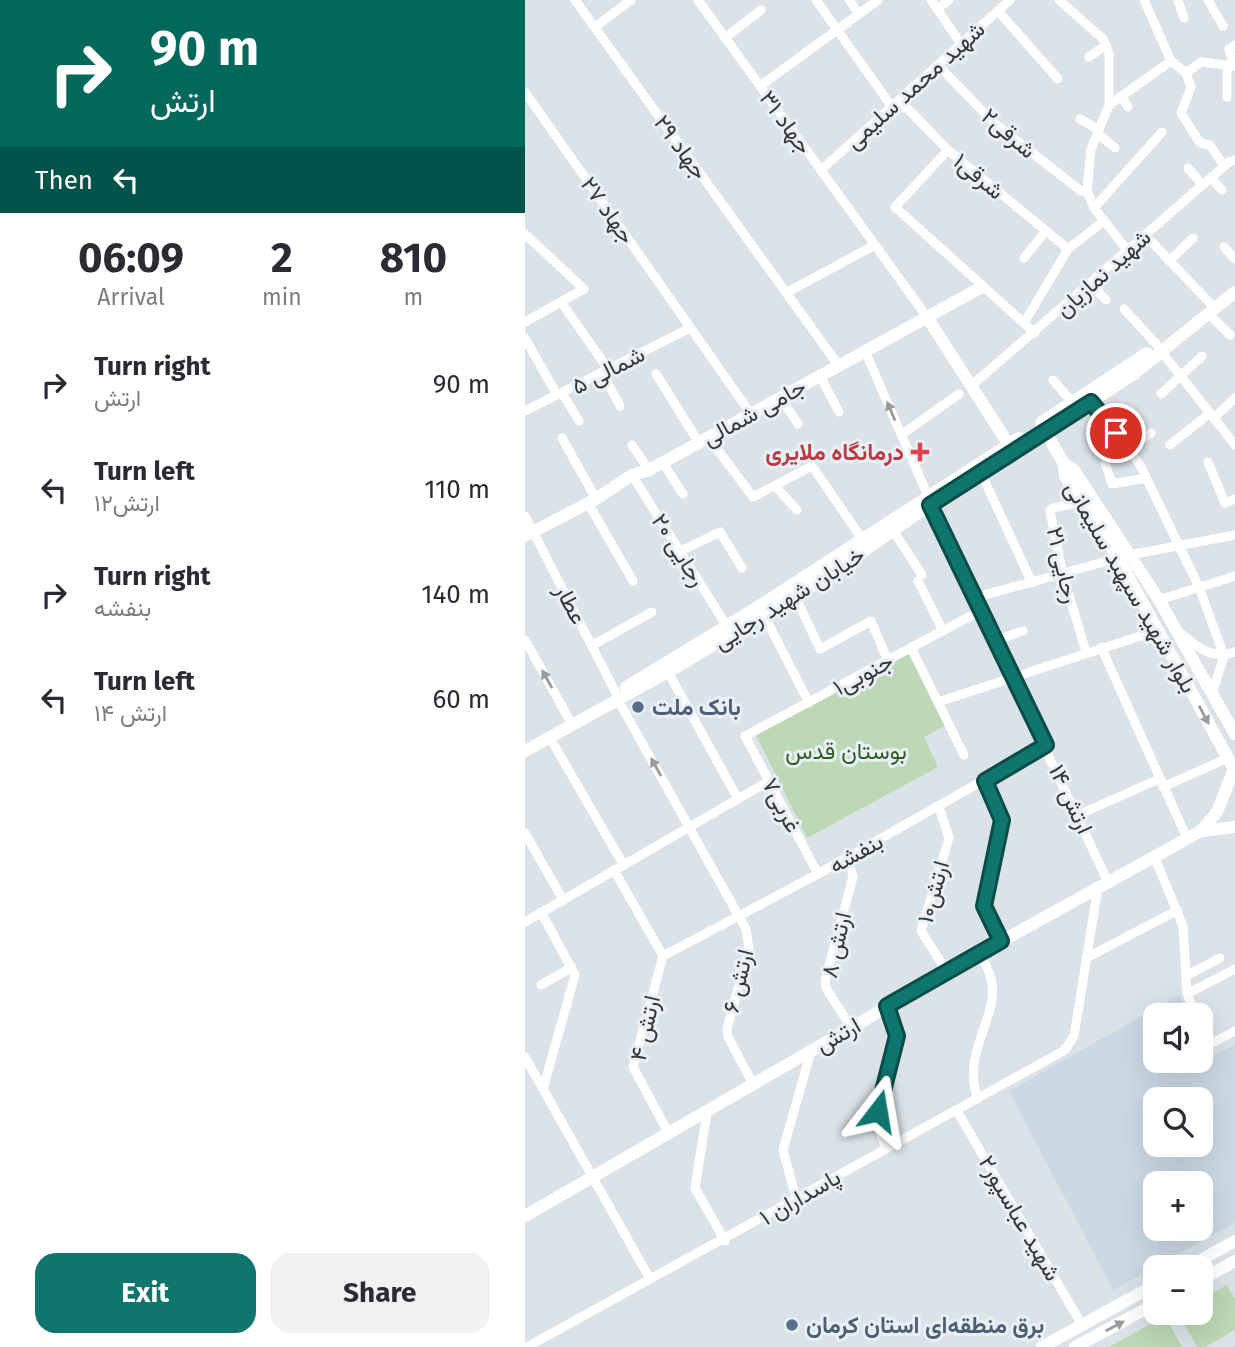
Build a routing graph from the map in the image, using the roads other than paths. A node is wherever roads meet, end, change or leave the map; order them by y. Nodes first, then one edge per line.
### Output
1 (575, 0) edge
2 (631, 0) edge
3 (698, 0) edge
4 (816, 0) edge
5 (849, 0) edge
6 (878, 0) edge
7 (949, 0) edge
8 (1010, 0) edge
9 (1059, 0) edge
10 (1178, 0) edge
11 (1208, 0) edge
12 (1147, 1) edge
13 (934, 4) edge
14 (761, 10) dead end
15 (998, 10) junction
16 (859, 14) junction
17 (1184, 18) dead end
18 (1223, 26) dead end
19 (595, 27) junction
20 (838, 29) junction
21 (725, 37) junction
22 (961, 44) junction
23 (1106, 45) junction
24 (1235, 45) edge
25 (1089, 57) dead end
26 (1171, 61) junction
27 (938, 65) junction
28 (1232, 65) edge
29 (1186, 72) junction
30 (1058, 79) dead end
31 (760, 86) junction
32 (1121, 96) junction
33 (526, 97) edge
34 (1227, 97) dead end
35 (1109, 105) junction
36 (891, 107) junction
37 (1128, 107) dead end
38 (1080, 119) dead end
39 (1098, 132) junction
40 (1162, 132) dead end
41 (1115, 148) dead end
42 (948, 150) junction
43 (1235, 160) edge
44 (1224, 166) junction
45 (1188, 168) dead end
46 (821, 170) junction
47 (1211, 178) junction
48 (1203, 185) junction
49 (1222, 190) dead end
50 (1087, 191) junction
51 (1094, 208) junction
52 (1104, 221) junction
53 (1045, 232) junction
54 (525, 234) edge
55 (1146, 236) junction
56 (1193, 238) dead end
57 (875, 245) junction
58 (1224, 247) dead end
59 (1068, 249) junction
60 (1128, 251) junction
61 (1024, 258) dead end
62 (1235, 260) edge
63 (1169, 261) junction
64 (1235, 283) edge
65 (1091, 284) junction
66 (982, 287) junction
67 (1235, 292) edge
68 (786, 293) junction
69 (1106, 300) dead end
70 (561, 302) junction
71 (1209, 308) junction
72 (1124, 309) dead end
73 (927, 317) junction
74 (525, 322) edge
75 (1024, 323) junction
76 (691, 328) junction
77 (1035, 333) junction
78 (1230, 335) dead end
79 (525, 338) edge
80 (1159, 348) junction
81 (865, 351) junction
82 (1202, 356) dead end
83 (839, 366) junction
84 (605, 371) junction
85 (656, 374) dead end
86 (820, 376) junction
87 (1181, 376) junction
88 (1053, 380) dead end
89 (971, 386) junction
90 (559, 394) junction
91 (959, 394) dead end
92 (1161, 394) dead end
93 (781, 398) junction
94 (1235, 398) edge
95 (1091, 402) junction
96 (1073, 403) junction
97 (620, 406) dead end
98 (525, 411) edge
99 (839, 412) dead end
100 (751, 414) junction
101 (1212, 416) junction
102 (579, 421) dead end
103 (798, 424) dead end
104 (1042, 427) junction
105 (1151, 433) dead end
106 (901, 435) junction
107 (562, 438) dead end
108 (703, 440) junction
109 (1009, 444) junction
110 (632, 445) dead end
111 (1170, 445) dead end
112 (1235, 445) edge
113 (1128, 449) junction
114 (1208, 462) dead end
115 (663, 463) junction
116 (1105, 463) dead end
117 (1064, 464) junction
118 (649, 470) junction
119 (981, 474) junction
120 (632, 475) junction
121 (1146, 478) junction
122 (775, 486) junction
123 (683, 494) dead end
124 (1235, 499) edge
125 (592, 501) junction
126 (929, 501) junction
127 (1082, 502) junction
128 (797, 510) dead end
129 (525, 516) edge
130 (894, 532) junction
131 (529, 534) edge
132 (1235, 535) edge
133 (862, 539) junction
134 (1177, 546) junction
135 (679, 552) junction
136 (1124, 557) junction
137 (742, 568) dead end
138 (1063, 575) junction
139 (1235, 576) edge
140 (815, 578) junction
141 (633, 581) dead end
142 (1032, 583) junction
143 (1199, 587) junction
144 (795, 596) junction
145 (974, 598) junction
146 (1159, 600) junction
147 (980, 611) junction
148 (652, 612) dead end
149 (764, 615) junction
150 (726, 625) junction
151 (1175, 628) junction
152 (1159, 630) junction
153 (943, 631) junction
154 (1023, 631) dead end
155 (525, 640) edge
156 (996, 640) junction
157 (593, 645) junction
158 (1101, 647) junction
159 (911, 648) junction
160 (1086, 652) junction
161 (1235, 652) edge
162 (1224, 656) junction
163 (888, 661) junction
164 (668, 672) junction
165 (1014, 679) junction
166 (1212, 694) junction
167 (617, 696) junction
168 (938, 702) junction
169 (809, 703) junction
170 (569, 719) junction
171 (1235, 734) edge
172 (745, 736) joint
173 (550, 737) junction
174 (525, 742) edge
175 (1046, 745) junction
176 (525, 751) edge
177 (964, 755) dead end
178 (1232, 766) edge
179 (769, 781) junction
180 (985, 781) junction
181 (1161, 783) junction
182 (738, 799) junction
183 (939, 807) junction
184 (1079, 815) junction
185 (689, 827) junction
186 (1235, 827) edge
187 (1202, 831) junction
188 (525, 833) edge
189 (1187, 838) junction
190 (848, 856) junction
191 (1154, 856) junction
192 (623, 864) junction
193 (614, 870) junction
194 (818, 874) junction
195 (1103, 884) junction
196 (563, 900) junction
197 (1178, 910) junction
198 (541, 912) junction
199 (738, 916) junction
200 (525, 922) edge
201 (1001, 941) junction
202 (980, 953) junction
203 (663, 956) junction
204 (1088, 957) junction
205 (1220, 958) dead end
206 (1235, 970) edge
207 (573, 971) junction
208 (947, 972) junction
209 (1186, 976) junction
210 (541, 985) dead end
211 (1187, 993) junction
212 (1191, 1003) edge
213 (887, 1006) junction
214 (851, 1027) junction
215 (1235, 1031) edge
216 (1213, 1042) edge
217 (811, 1051) junction
218 (525, 1057) edge
219 (753, 1084) junction
220 (543, 1089) junction
221 (978, 1098) junction
222 (957, 1111) junction
223 (706, 1112) junction
224 (669, 1134) junction
225 (886, 1149) junction
226 (590, 1177) junction
227 (796, 1198) junction
228 (525, 1216) edge
229 (725, 1241) junction
230 (1235, 1241) edge
231 (1210, 1255) edge
232 (1235, 1261) edge
233 (1213, 1273) edge
234 (650, 1279) junction
235 (1143, 1292) edge
236 (1143, 1310) edge
237 (1082, 1325) junction
238 (1045, 1346) edge
239 (527, 1347) edge
240 (1075, 1347) edge

1 - 19 street, جهاد ۲۹
2 - 19 street
3 - 21 street, جهاد ۳۱
4 - 20 street
5 - 16 street
6 - 16 street
7 - 13 street
8 - 15 street, شهید محمد سلیمی
9 - 23 street
10 - 17 street
11 - 18 street
12 - 26 street
13 - 22 street
14 - 21 street
15 - 22 street, شهید محمد سلیمی
15 - 30 street
16 - 20 street
19 - 68 street, جهاد ۲۹
20 - 31 street
20 - 36 street
21 - 31 street, جهاد ۳۱
22 - 27 street, شهید محمد سلیمی
23 - 25 street
23 - 35 street
24 - 28 street
26 - 29 street
26 - 32 street
27 - 36 street, شهید محمد سلیمی
27 - 50 street, شرقی۲
28 - 29 street
28 - 34 street
29 - 44 street
31 - 46 street, جهاد ۳۱
32 - 35 street
32 - 37 street
33 - 76 street, جهاد ۲۷
35 - 39 street
36 - 42 street, شرقی۱
36 - 46 street, شهید محمد سلیمی
38 - 39 street
39 - 41 street
39 - 50 street
40 - 51 street
42 - 53 street, شرقی۱
42 - 66 street
43 - 44 street, شهید نمازیان
44 - 47 street, شهید نمازیان
45 - 48 street
46 - 57 street, جهاد ۳۱
47 - 48 street, شهید نمازیان
47 - 49 street
48 - 55 street, شهید نمازیان
50 - 51 street
51 - 52 street
52 - 59 street
52 - 60 street
53 - 59 street, شرقی۱
53 - 61 street
54 - 70 street
55 - 60 street, شهید نمازیان
55 - 63 street
56 - 63 street
57 - 68 street
57 - 73 street, جهاد ۳۱
58 - 62 street
59 - 75 street
60 - 65 street, شهید نمازیان
63 - 71 street
64 - 71 main road
65 - 69 street
65 - 77 street, شهید نمازیان
66 - 73 main road, جامی شمالی
66 - 75 street
67 - 71 main road
68 - 83 street, جهاد ۲۹
70 - 74 street
70 - 84 street
71 - 78 street
71 - 80 main road
72 - 80 street
73 - 81 main road, جامی شمالی
73 - 89 main road
75 - 77 street
76 - 84 street, شمالی ۵
76 - 100 street, جهاد ۲۷
77 - 89 street, شهید نمازیان
79 - 90 street
80 - 87 street
80 - 95 main road
80 - 96 main road
81 - 83 main road, جامی شمالی
106 -> 81 street, ارتش ۱۴
82 - 87 street
83 - 86 main road, جامی شمالی
84 - 90 street, شمالی ۵
84 - 97 street
85 - 108 street
86 - 93 main road, جامی شمالی
86 - 99 street
87 - 92 street
87 - 101 street
88 - 96 street
89 - 109 main road
90 - 98 street, شمالی ۵
90 - 102 street
91 - 106 street
93 - 100 main road, جامی شمالی
93 - 103 street
94 - 101 street
95 - 104 main road
95 - 113 street
96 - 104 main road
100 - 108 main road, جامی شمالی
101 - 111 street
101 - 112 street
104 - 109 main road, خیابان شهید رجایی
104 - 117 main road
104 - 119 main road, خیابان شهید رجایی
105 - 113 street
106 - 126 street, ارتش ۱۴
107 - 125 street
108 - 115 main road, جامی شمالی
108 - 122 street
109 - 126 main road, خیابان شهید رجایی
110 - 118 street
113 - 121 street
114 - 124 street
115 - 118 main road, جامی شمالی
115 - 123 street
116 - 121 street
117 - 127 main road, بلوار شهید سپهبد سلیمانی
117 - 136 main road, بلوار شهید سپهبد سلیمانی
118 - 120 main road, جامی شمالی
119 - 126 main road, خیابان شهید رجایی
119 - 142 street
120 - 125 main road, جامی شمالی
120 - 135 street, رجایی ۲۰
121 - 134 street
122 - 128 street
122 - 133 street
125 - 131 main road, جامی شمالی
125 - 141 street
126 - 130 main road, خیابان شهید رجایی
126 - 133 main road, خیابان شهید رجایی
126 - 145 street, ارتش ۱۴
127 - 136 main road, بلوار شهید سپهبد سلیمانی
127 - 138 street, رجایی ۲۱
129 - 131 street, عطار
130 - 140 main road, خیابان شهید رجایی
130 - 153 street
131 - 157 street, عطار
132 - 134 street
133 - 140 main road, خیابان شهید رجایی
134 - 136 street
134 - 143 street
135 - 137 street
135 - 150 street, رجایی ۲۰
136 - 138 street
136 - 146 main road, بلوار شهید سپهبد سلیمانی
136 - 152 main road, بلوار شهید سپهبد سلیمانی
138 - 142 street
138 - 160 street, رجایی ۲۱
139 - 143 street
140 - 144 main road, خیابان شهید رجایی
140 - 150 main road, خیابان شهید رجایی
142 - 145 street
143 - 146 street
143 - 162 street
144 - 149 main road, خیابان شهید رجایی
144 - 163 street
145 - 147 street, ارتش ۱۴
146 - 151 main road, بلوار شهید سپهبد سلیمانی
147 - 153 street, جنوبی۱
147 - 156 street, ارتش ۱۴
148 - 157 street
149 - 164 main road, خیابان شهید رجایی
149 - 169 street
150 - 167 main road, خیابان شهید رجایی
151 - 162 street
151 - 166 main road, بلوار شهید سپهبد سلیمانی
152 - 158 street
152 -> 178 main road, بلوار شهید سپهبد سلیمانی
153 - 159 street, جنوبی۱
154 - 156 street
170 -> 155 street
156 - 165 street, ارتش ۱۴
157 - 167 street, عطار
158 - 160 street
158 - 181 street
159 - 163 street, جنوبی۱
159 - 168 street
160 - 165 street
161 - 162 street
162 - 166 street
163 - 169 street, جنوبی۱
164 - 167 main road, خیابان شهید رجایی
164 - 182 street
165 - 168 street
165 - 175 street, ارتش ۱۴
166 - 171 main road, بلوار شهید سپهبد سلیمانی
167 - 170 main road, خیابان شهید رجایی
167 - 173 main road, خیابان شهید رجایی
185 -> 167 street, عطار
168 - 177 street
169 - 172 street, جنوبی۱
170 - 174 main road, خیابان شهید رجایی
172 - 179 street, غربی۷
173 - 176 main road, خیابان شهید رجایی
173 - 192 street
175 - 180 street, بنفشه
175 - 184 street, ارتش ۱۴
178 - 181 street
178 - 187 main road
179 - 182 street
179 - 194 street, غربی۷
180 - 183 street, بنفشه
180 - 201 street
181 - 184 street
181 - 189 street
182 - 185 street
183 - 190 street, بنفشه
183 - 208 street, ارتش۱۰
184 - 195 street, ارتش ۱۴
185 - 192 street
185 - 199 street, ارتش ۶
186 - 187 main road
187 - 189 main road, ارتش
188 - 196 street
189 - 191 main road, ارتش
190 - 194 street, بنفشه
190 - 214 street, ارتش ۸
191 - 195 main road, ارتش
191 - 197 street
192 - 193 street
193 - 196 street
193 - 203 street
194 - 199 street, بنفشه
195 - 201 main road, ارتش
195 - 204 street
196 - 198 street
197 - 204 street
197 - 209 street
198 - 200 street
198 - 207 street
199 - 203 street, بنفشه
199 - 219 street, ارتش ۶
201 - 202 main road, ارتش
202 - 208 main road, ارتش
202 - 221 street
203 - 224 street, ارتش ۴
204 - 221 street, پاسداران ۱
205 - 209 street
206 - 211 street
207 - 210 street
207 - 220 street
208 - 213 main road, ارتش
209 - 211 street
211 - 212 street
213 - 214 main road, ارتش
213 - 225 street
214 - 217 main road, ارتش
215 - 216 street
217 - 219 main road, ارتش
217 - 227 street
218 - 220 street
219 - 223 main road, ارتش
220 - 226 street
221 - 222 street, پاسداران ۱
222 - 225 street, پاسداران ۱
222 - 237 street, شهید عباسپور۲
223 - 224 main road, ارتش
223 - 229 street
224 - 226 main road, ارتش
225 - 227 street, پاسداران ۱
226 - 228 main road, ارتش
226 - 234 street
227 - 229 street, پاسداران ۱
229 - 234 street, پاسداران ۱
230 - 231 main road
232 - 233 main road
234 - 239 street, پاسداران ۱
235 - 237 main road
240 -> 236 main road
237 - 238 main road

